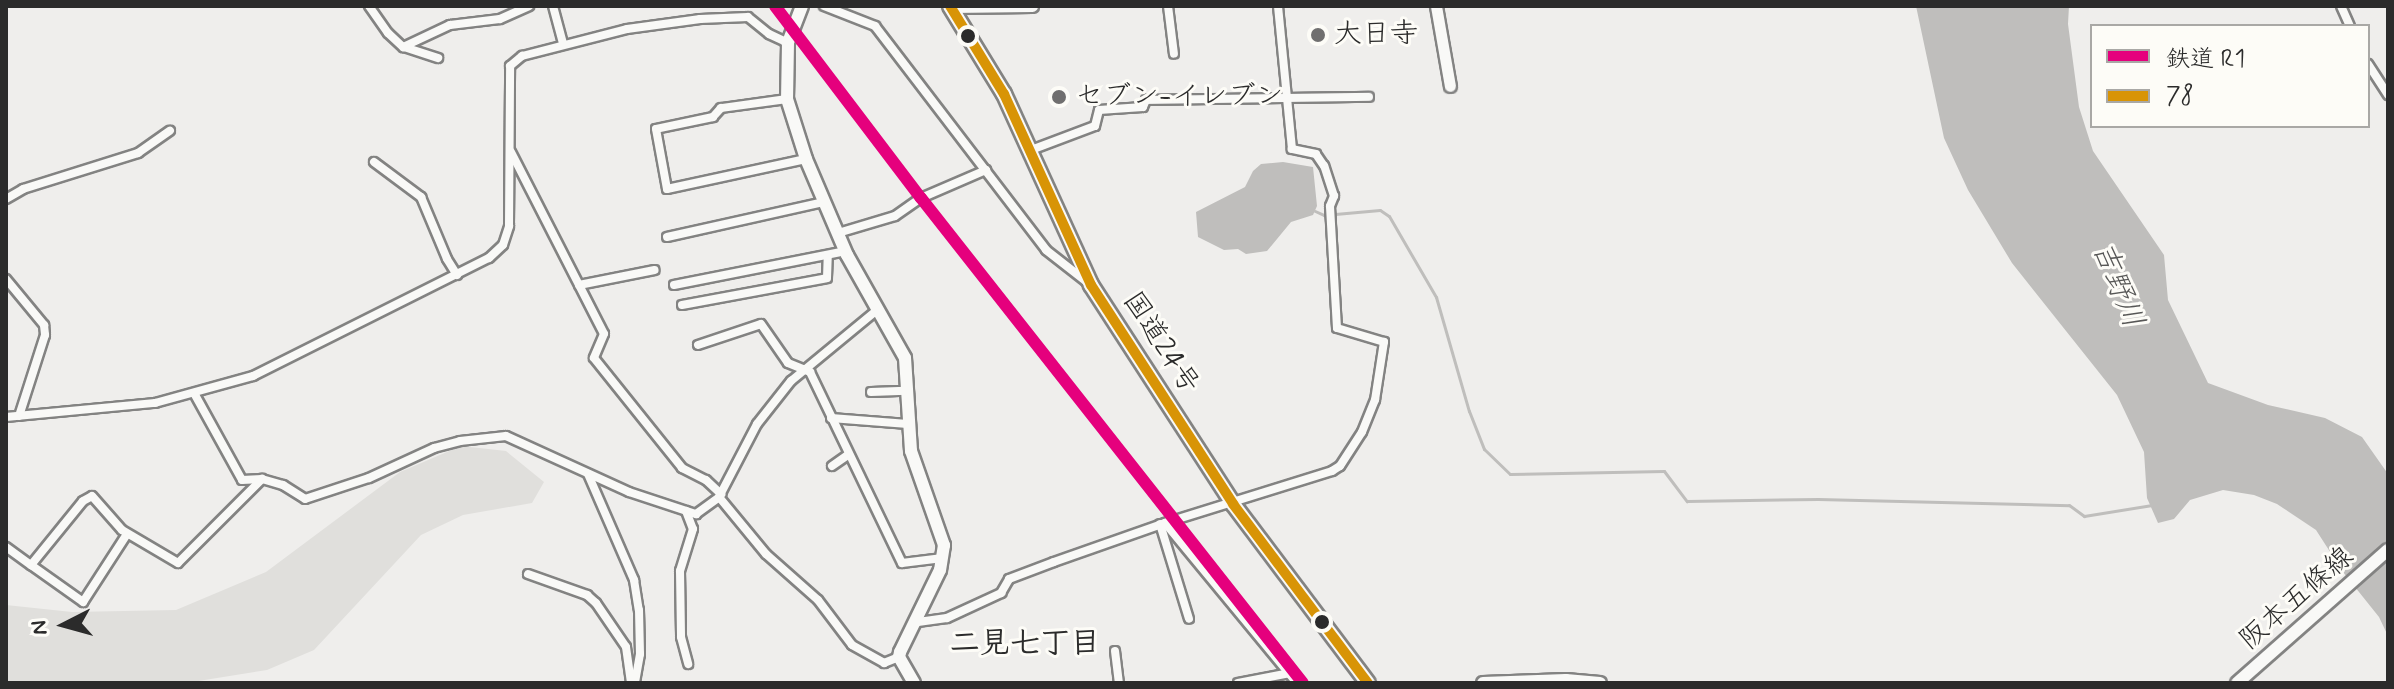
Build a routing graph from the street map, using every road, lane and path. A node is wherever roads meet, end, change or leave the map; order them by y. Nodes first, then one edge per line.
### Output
1 (369, 6) edge
2 (529, 6) edge
3 (553, 6) edge
4 (802, 6) edge
5 (824, 6) edge
6 (1032, 6) edge
7 (1168, 6) edge
8 (1278, 6) edge
9 (1436, 6) edge
10 (951, 7) edge
11 (788, 43) junction
12 (563, 44) junction
13 (403, 47) junction
14 (1174, 54) dead end
15 (438, 58) dead end
16 (2370, 67) edge
17 (1450, 86) dead end
18 (2388, 95) edge
19 (1289, 96) junction
20 (1369, 97) dead end
21 (787, 99) junction
22 (170, 131) dead end
23 (1031, 150) junction
24 (511, 151) junction
25 (806, 159) junction
26 (374, 162) dead end
27 (986, 170) junction
28 (6, 199) edge
29 (823, 202) junction
30 (838, 233) junction
31 (667, 237) dead end
32 (845, 251) junction
33 (828, 255) junction
34 (655, 270) dead end
35 (457, 275) junction
36 (6, 279) edge
37 (579, 285) junction
38 (674, 285) dead end
39 (1091, 285) junction
40 (682, 305) dead end
41 (877, 310) junction
42 (698, 345) dead end
43 (802, 370) junction
44 (906, 391) junction
45 (871, 392) dead end
46 (194, 393) junction
47 (19, 416) junction
48 (6, 417) edge
49 (831, 418) junction
50 (908, 424) junction
51 (848, 455) junction
52 (832, 466) dead end
53 (588, 474) junction
54 (262, 479) junction
55 (720, 496) junction
56 (1233, 504) junction
57 (686, 511) junction
58 (1162, 524) junction
59 (127, 534) junction
60 (6, 547) edge
61 (2388, 550) edge
62 (943, 558) junction
63 (31, 565) junction
64 (528, 574) dead end
65 (1189, 619) dead end
66 (918, 622) junction
67 (1115, 651) dead end
68 (899, 657) junction
69 (688, 664) dead end
70 (1290, 673) junction
71 (633, 683) edge
72 (914, 683) edge
73 (1119, 683) edge
74 (1238, 683) edge
75 (1297, 683) edge
76 (1368, 683) edge
77 (1483, 683) edge
78 (1600, 683) edge
79 (2237, 683) edge

1 - 13 street
2 - 13 street
3 - 12 street
4 - 11 main road
5 - 27 street
6 - 10 street
7 - 14 street
8 - 19 street
9 - 17 street
10 - 23 highway, 国道24号
11 - 12 street
11 - 21 main road
12 - 24 street
13 - 15 street
16 - 18 street
19 - 20 street
19 - 23 street
19 - 56 street
21 - 25 main road
21 - 25 street
22 - 28 street
23 - 39 highway, 国道24号
24 - 35 street
24 - 37 street
25 - 29 main road
26 - 35 street
27 - 30 street
27 - 39 street
29 - 30 main road
29 - 31 street
30 - 32 main road
32 - 33 street
32 - 41 main road
33 - 38 street
33 - 40 street
34 - 37 street
35 - 46 street
36 - 47 street
37 - 55 street
39 - 56 highway, 国道24号
41 - 43 street
41 - 44 main road
42 - 43 street
43 - 49 street
43 - 55 street
44 - 45 street
44 - 50 main road
46 - 47 street
46 - 54 street
47 - 48 street
49 - 50 street
49 - 51 street
50 - 62 main road
51 - 52 street
51 - 62 street
53 - 54 street
53 - 57 street
53 - 71 street
54 - 59 street
55 - 57 street
55 - 68 street
56 - 58 street
56 - 76 highway, 国道24号
57 - 69 street
58 - 65 street
58 - 66 street
58 - 70 street
59 - 63 street
59 - 63 street
60 - 63 street
61 - 79 main road, 阪本五條線
62 - 66 main road
64 - 71 street
66 - 68 main road
67 - 73 street
68 - 72 main road
70 - 74 street
70 - 75 street
77 - 78 main road

